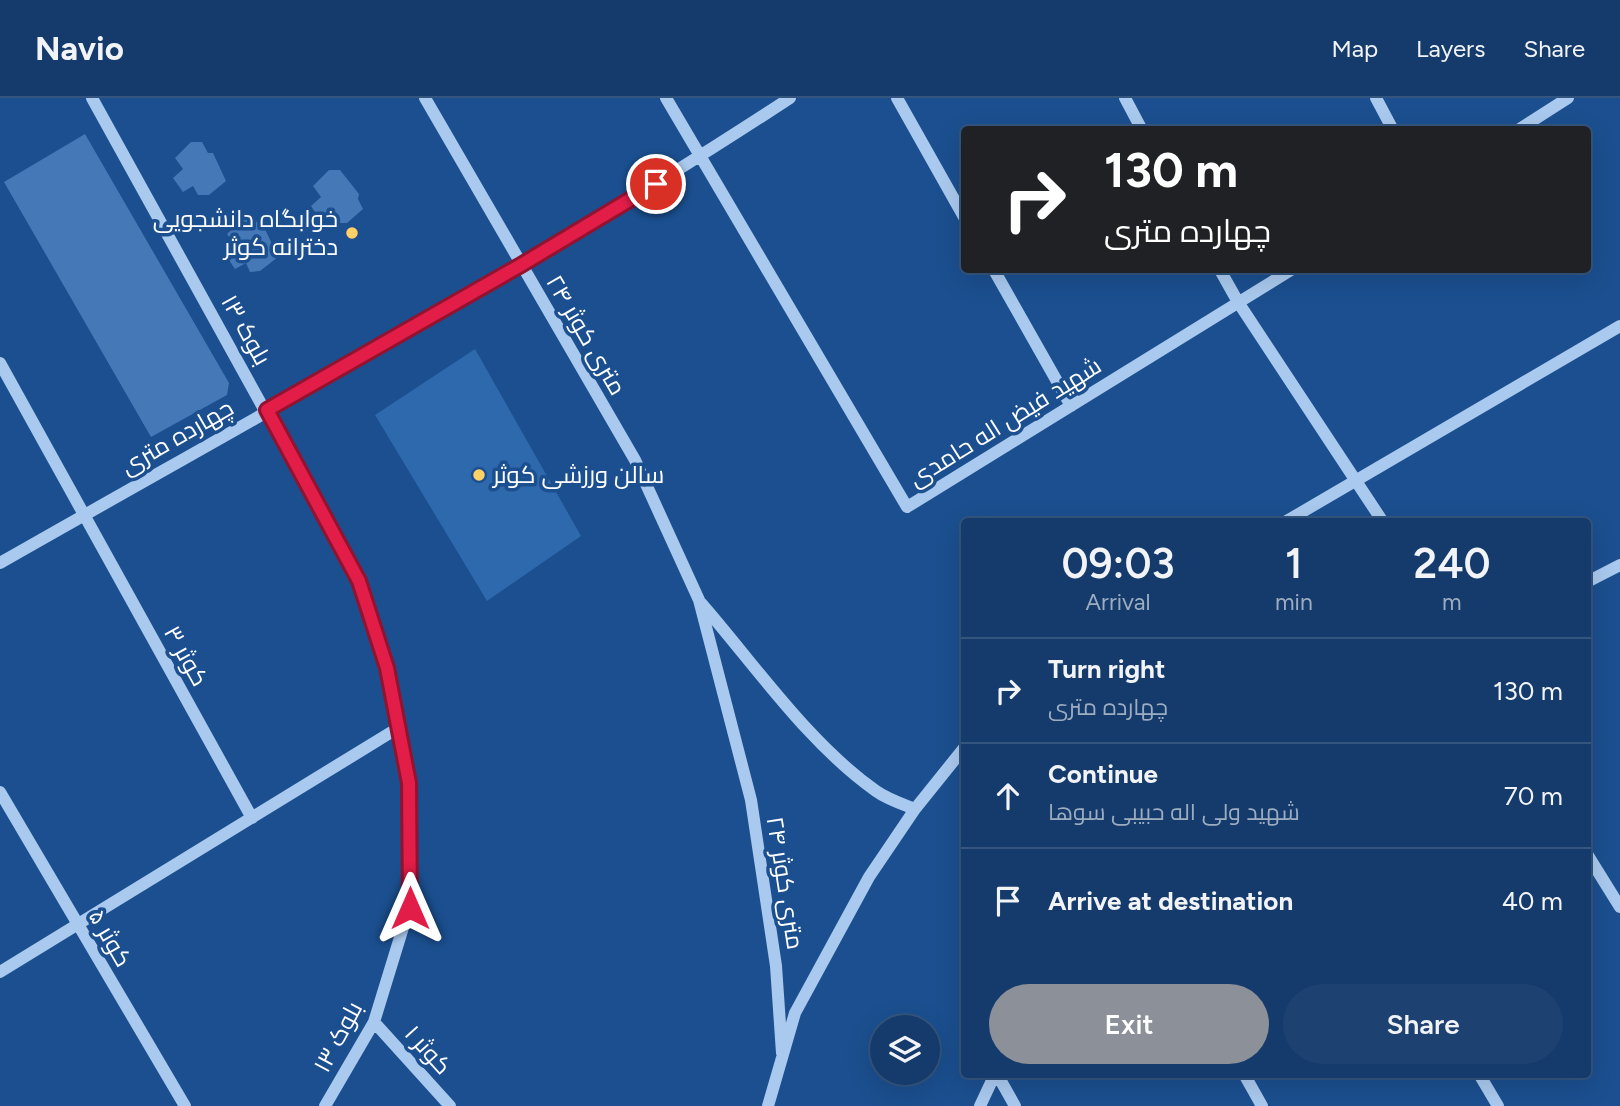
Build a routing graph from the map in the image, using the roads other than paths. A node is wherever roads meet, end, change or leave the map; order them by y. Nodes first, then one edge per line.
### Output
1 (92, 98) edge
2 (425, 98) edge
3 (666, 98) edge
4 (790, 98) edge
5 (897, 98) edge
6 (1125, 98) edge
7 (1376, 98) edge
8 (1568, 98) edge
9 (1140, 126) edge
10 (1391, 126) edge
11 (1524, 126) edge
12 (701, 157) junction
13 (961, 212) edge
14 (521, 265) junction
15 (996, 273) edge
16 (1222, 273) edge
17 (1286, 273) edge
18 (1238, 302) junction
19 (1620, 326) edge
20 (0, 363) edge
21 (1071, 406) junction
22 (267, 410) junction
23 (1357, 480) junction
24 (85, 515) junction
25 (1291, 518) edge
26 (1381, 518) edge
27 (0, 563) edge
28 (1620, 565) edge
29 (1591, 580) edge
30 (699, 600) junction
31 (398, 728) junction
32 (961, 752) edge
33 (0, 792) edge
34 (915, 810) junction
35 (252, 818) junction
36 (1591, 860) edge
37 (1620, 907) edge
38 (77, 924) junction
39 (0, 972) edge
40 (374, 1022) junction
41 (782, 1053) junction
42 (994, 1078) edge
43 (998, 1078) edge
44 (1246, 1078) edge
45 (1481, 1078) edge
46 (185, 1106) edge
47 (325, 1106) edge
48 (450, 1106) edge
49 (768, 1106) edge
50 (980, 1106) edge
51 (1015, 1106) edge
52 (1262, 1106) edge
53 (1498, 1106) edge

1 - 22 street, بلوک ۱۳
2 - 14 street, ۲۴ متری کوثر
3 - 12 street
4 - 12 street, چهارده متری
5 - 13 street
6 - 9 street
7 - 10 street
8 - 11 street
12 - 14 street, چهارده متری
12 - 21 street, شهید فیض اله حامدی
14 - 22 street, چهارده متری
14 - 30 street, ۲۴ متری کوثر
15 - 21 street
16 - 18 street
17 - 18 street, شهید فیض اله حامدی
18 - 21 street, شهید فیض اله حامدی
18 - 23 street
19 - 23 street
20 - 24 street, کوثر ۳
22 - 24 street, چهارده متری
22 - 31 street, بلوک ۱۳
23 - 25 street
23 - 26 street
24 - 27 street, چهارده متری
24 - 35 street, کوثر ۳
28 - 29 street
30 - 34 street, ۲۴ متری کوثر
30 - 41 street, ۲۴ متری کوثر
31 - 35 street
31 - 40 street, بلوک ۱۳
32 - 34 street
33 - 38 street, کوثر ۵
34 - 41 street
35 - 38 street
36 - 37 street
38 - 39 street
38 - 46 street, کوثر ۵
40 - 47 street, بلوک ۱۳
40 - 48 street, کوثر ۱
41 - 49 street
42 - 50 street
43 - 51 street
44 - 52 street
45 - 53 street

